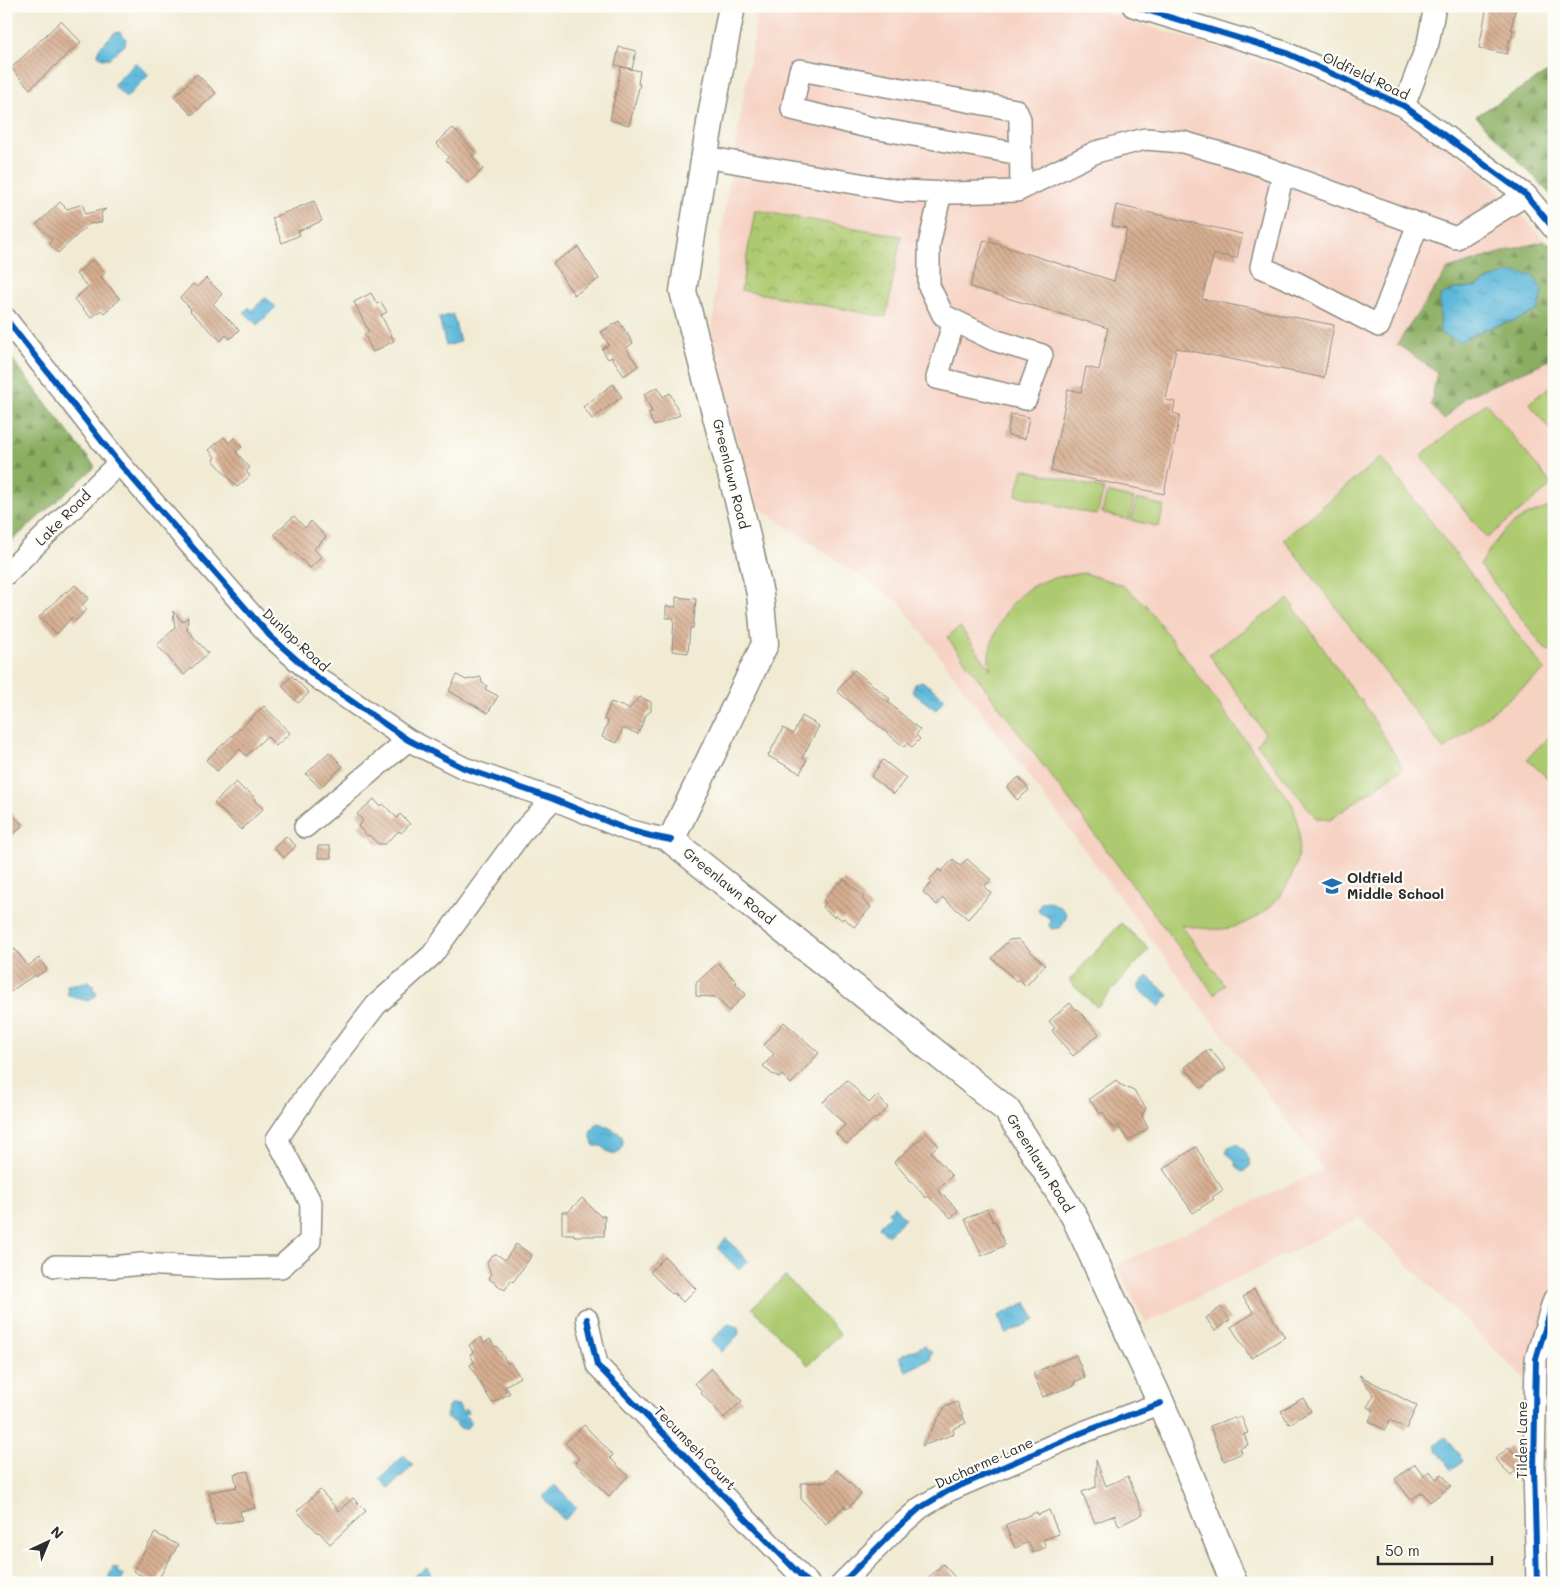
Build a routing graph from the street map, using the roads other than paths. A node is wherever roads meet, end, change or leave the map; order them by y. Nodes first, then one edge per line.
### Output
1 (732, 6) edge
2 (1133, 6) edge
3 (1435, 6) edge
4 (1404, 106) junction
5 (1020, 154) junction
6 (705, 156) junction
7 (1283, 174) junction
8 (1021, 189) junction
9 (940, 192) junction
10 (1526, 195) junction
11 (1418, 224) junction
12 (1554, 229) edge
13 (6, 319) edge
14 (954, 321) junction
15 (119, 463) junction
16 (6, 574) edge
17 (408, 740) junction
18 (554, 799) junction
19 (305, 827) dead end
20 (671, 840) junction
21 (54, 1266) dead end
22 (1554, 1300) edge
23 (587, 1319) dead end
24 (1161, 1403) junction
25 (808, 1583) edge
26 (842, 1583) edge
27 (1234, 1583) edge
28 (1537, 1583) edge

1 - 6 main road, Greenlawn Road
2 - 4 street, Oldfield Road
3 - 4 street
4 - 10 street, Oldfield Road
5 - 5 street
5 - 8 street
6 - 9 street
6 - 20 main road, Greenlawn Road
7 - 8 street
7 - 11 street
7 - 11 street
8 - 9 street
9 - 14 street
10 - 11 street
10 - 12 street, Oldfield Road
13 - 15 street, Dunlop Road
14 - 14 street
15 - 16 street, Lake Road
15 - 17 street, Dunlop Road
17 - 18 street, Dunlop Road
17 - 19 street
18 - 20 street, Dunlop Road
18 - 21 street
20 - 24 main road, Greenlawn Road
22 - 28 street, Tilden Lane
23 - 25 street, Tecumseh Court
24 - 26 street, Ducharme Lane
24 - 27 main road, Greenlawn Road

